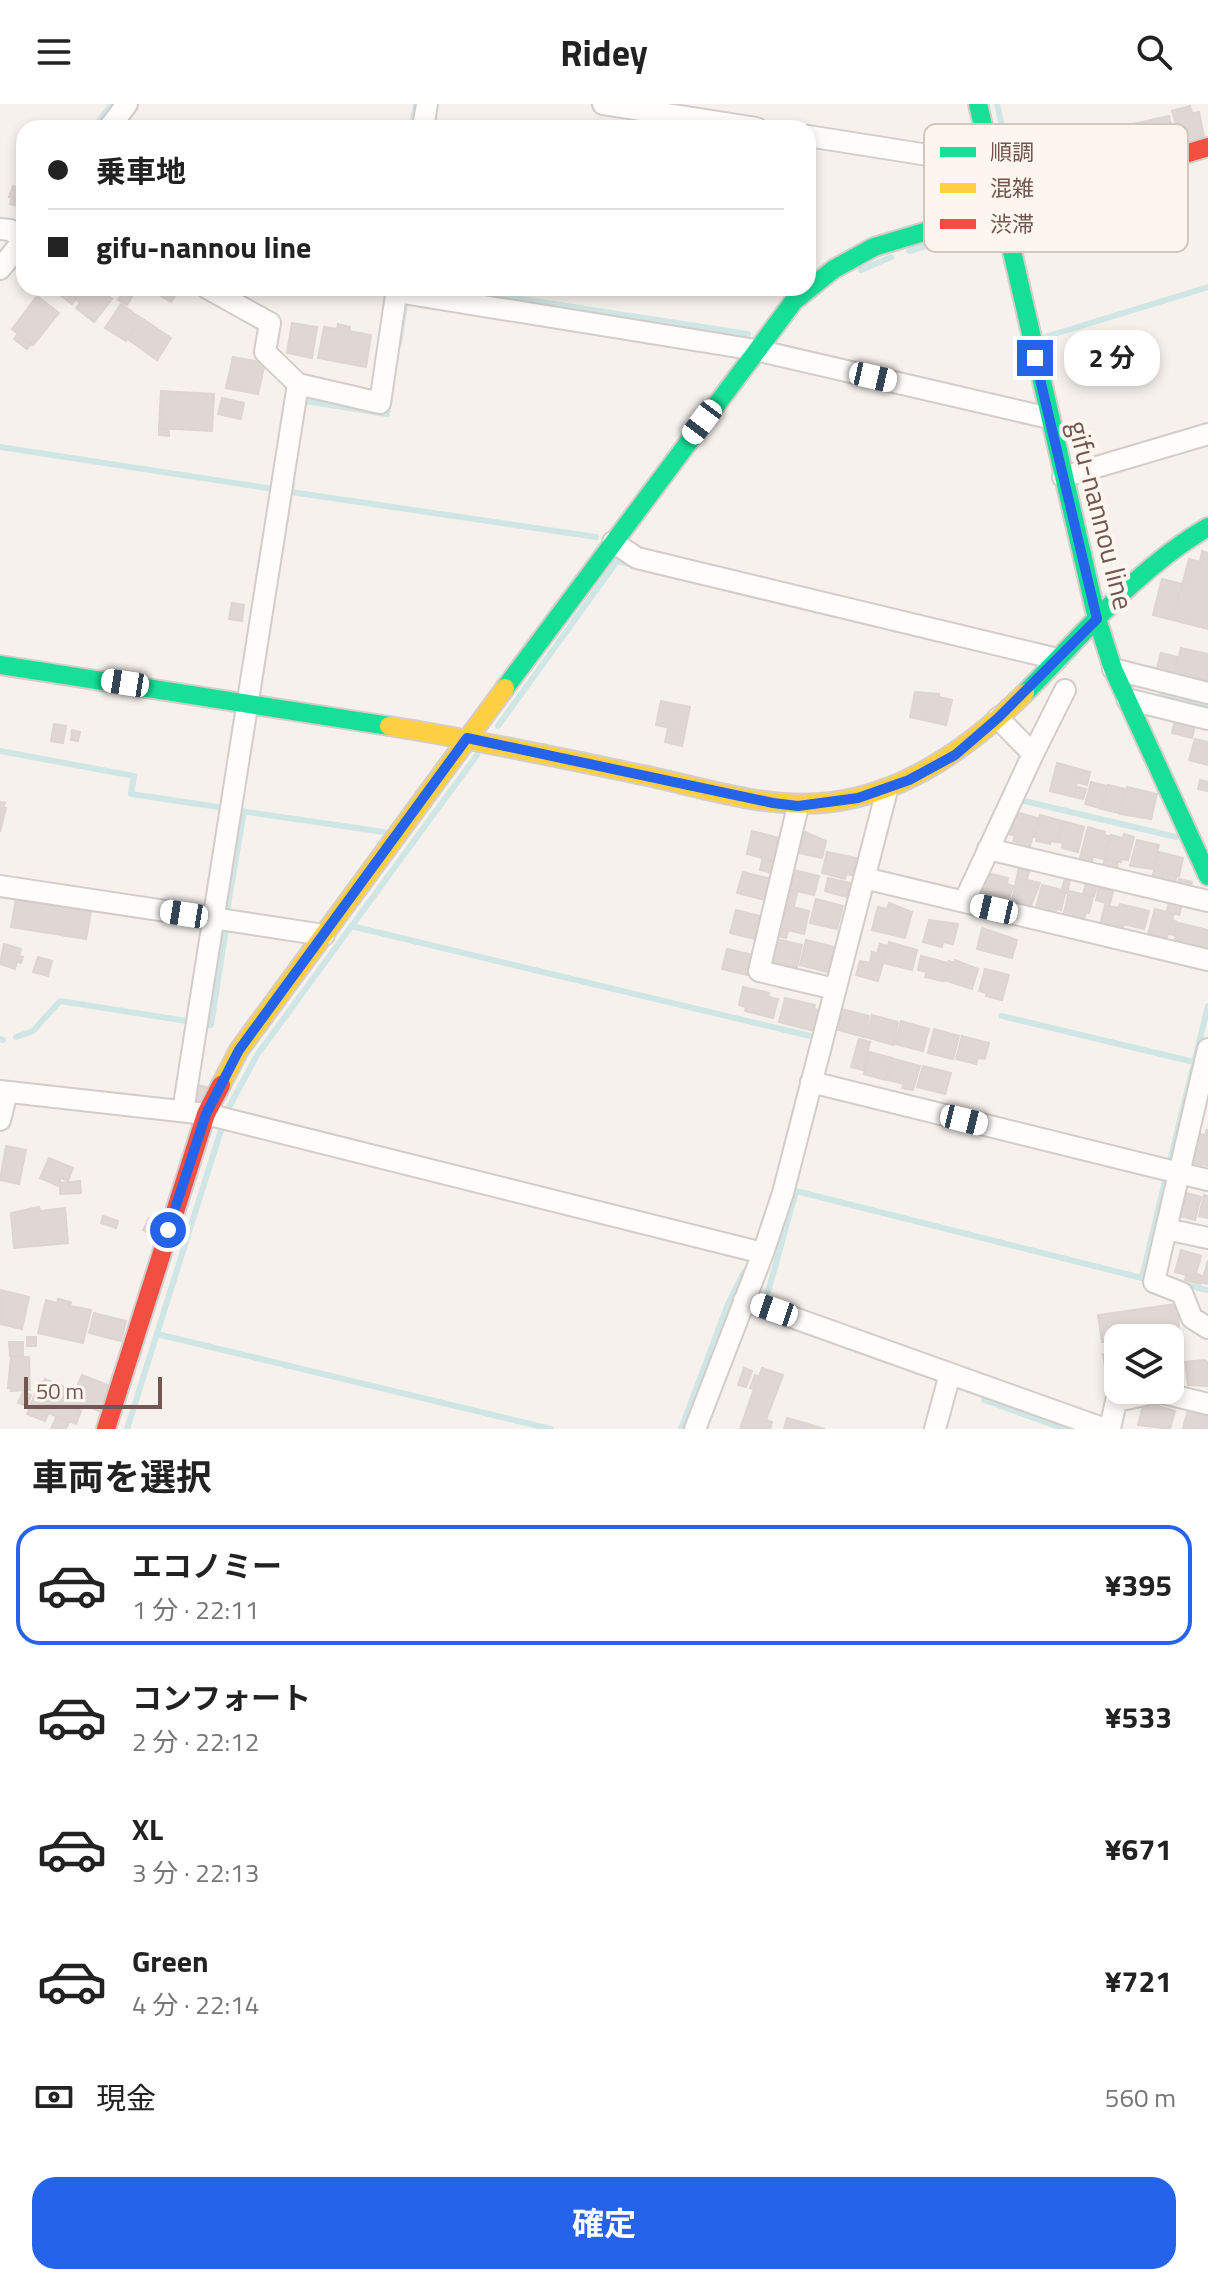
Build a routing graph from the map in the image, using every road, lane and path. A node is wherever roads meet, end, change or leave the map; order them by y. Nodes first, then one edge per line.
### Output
1 (603, 104) edge
2 (978, 104) edge
3 (705, 120) edge
4 (982, 124) edge
5 (816, 137) edge
6 (1208, 147) edge
7 (1188, 153) edge
8 (924, 154) edge
9 (924, 232) edge
10 (16, 249) edge
11 (1011, 252) edge
12 (0, 269) edge
13 (816, 283) edge
14 (221, 296) edge
15 (396, 296) edge
16 (433, 296) edge
17 (800, 296) edge
18 (756, 350) junction
19 (298, 384) junction
20 (1049, 418) junction
21 (1208, 434) edge
22 (1063, 477) junction
23 (1208, 527) edge
24 (613, 542) junction
25 (1097, 619) junction
26 (1057, 659) junction
27 (0, 665) edge
28 (1113, 669) junction
29 (1065, 690) dead end
30 (1208, 693) edge
31 (1127, 699) junction
32 (249, 702) junction
33 (998, 718) junction
34 (1208, 719) edge
35 (467, 738) junction
36 (1033, 754) junction
37 (887, 790) junction
38 (798, 806) junction
39 (988, 849) junction
40 (1208, 876) edge
41 (864, 878) junction
42 (0, 886) edge
43 (1208, 901) edge
44 (964, 902) junction
45 (214, 918) junction
46 (324, 935) junction
47 (1208, 960) edge
48 (835, 989) junction
49 (1208, 1049) edge
50 (811, 1082) junction
51 (4, 1092) edge
52 (183, 1111) junction
53 (206, 1114) junction
54 (0, 1120) edge
55 (1200, 1121) edge
56 (1179, 1173) junction
57 (1208, 1180) edge
58 (1166, 1229) junction
59 (1208, 1238) edge
60 (763, 1253) junction
61 (744, 1300) junction
62 (1208, 1328) edge
63 (950, 1374) junction
64 (1208, 1404) edge
65 (106, 1429) edge
66 (695, 1429) edge
67 (935, 1429) edge
68 (1107, 1429) edge

1 - 3 street
2 - 4 street, gifu-nannou line
5 - 8 street
6 - 7 street
9 - 13 street
10 - 12 street
11 - 20 street, gifu-nannou line
14 - 19 street
15 - 19 street
16 - 18 street
17 - 18 street
18 - 20 street
18 - 24 street
19 - 32 street
20 - 22 street, gifu-nannou line
21 - 22 street
22 - 25 street, gifu-nannou line
23 - 25 street
24 - 26 street
24 - 35 street
25 - 26 street
25 - 28 street, gifu-nannou line
26 - 33 street
27 - 32 street
28 - 30 street
28 - 31 street, gifu-nannou line
29 - 36 street
31 - 34 street
31 - 40 street, gifu-nannou line
32 - 35 street
32 - 45 street
33 - 36 street
33 - 37 street
35 - 38 street
35 - 46 street
36 - 39 street
37 - 38 street
37 - 41 street
38 - 48 street
39 - 43 street
39 - 44 street
41 - 44 street
41 - 48 street
42 - 45 street
44 - 47 street
45 - 46 street
45 - 52 street
46 - 53 street
48 - 50 street
49 - 55 street
50 - 56 street
50 - 60 street
51 - 52 street
51 - 54 street
52 - 53 street
53 - 60 street
53 - 65 street
55 - 56 street
56 - 57 street
56 - 58 street
58 - 59 street
58 - 62 street
60 - 61 street
61 - 63 street
61 - 66 street
63 - 67 street
63 - 68 street
64 - 68 street

